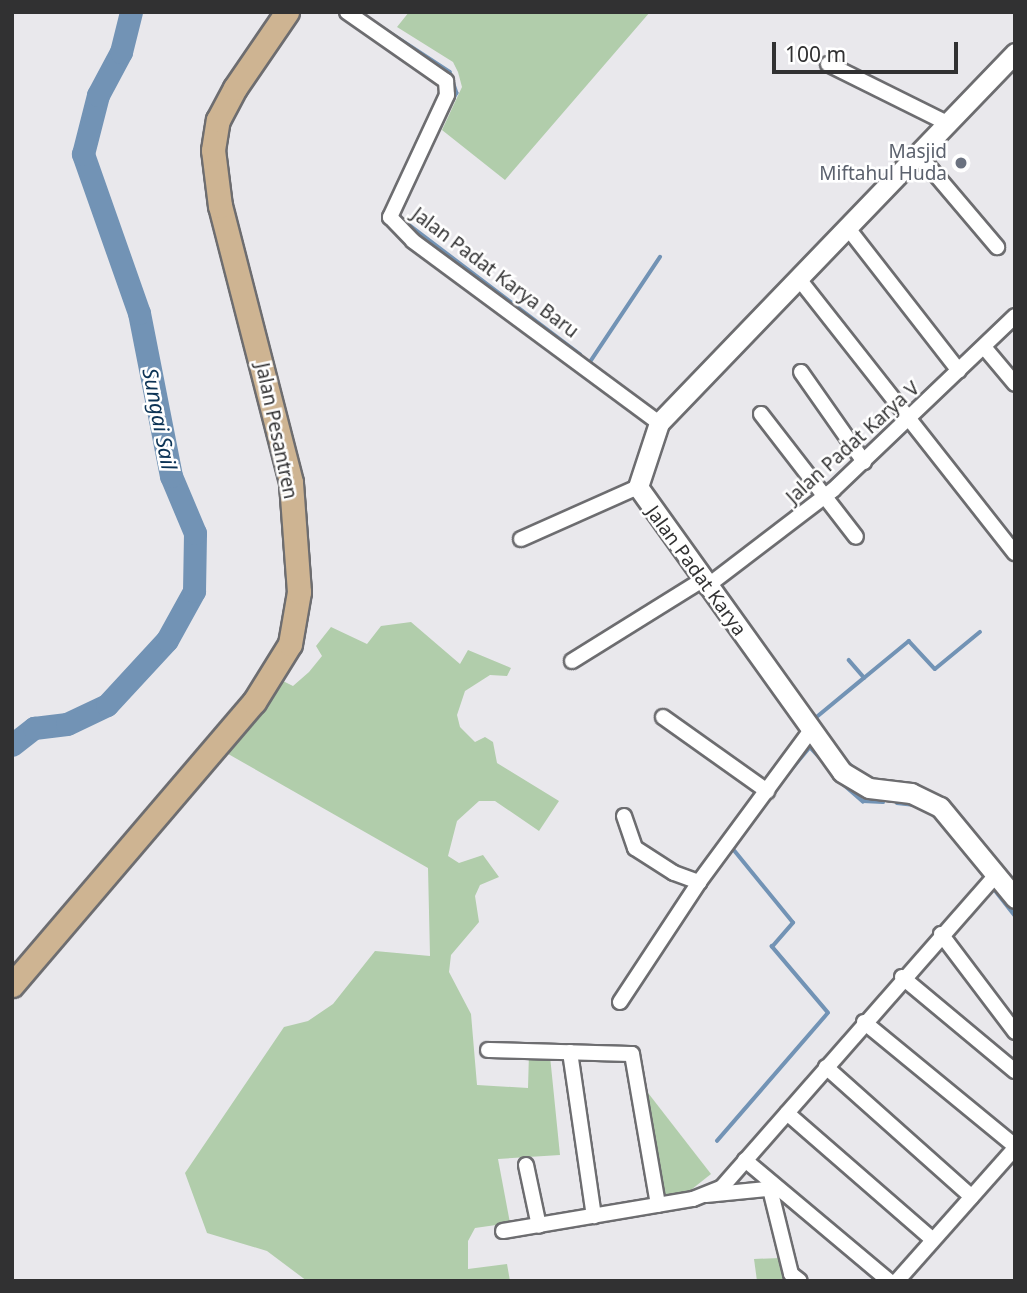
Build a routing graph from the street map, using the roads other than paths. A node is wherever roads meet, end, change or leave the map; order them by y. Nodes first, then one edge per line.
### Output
1 (287, 12) edge
2 (346, 12) edge
3 (1015, 53) edge
4 (828, 64) dead end
5 (949, 124) junction
6 (919, 155) junction
7 (847, 227) junction
8 (997, 247) dead end
9 (799, 279) junction
10 (1015, 316) edge
11 (984, 347) junction
12 (959, 371) junction
13 (801, 372) dead end
14 (1015, 384) edge
15 (761, 414) dead end
16 (907, 421) junction
17 (659, 423) junction
18 (864, 462) junction
19 (638, 487) junction
20 (823, 498) junction
21 (856, 537) dead end
22 (521, 539) dead end
23 (1015, 553) edge
24 (704, 584) junction
25 (572, 661) dead end
26 (663, 717) dead end
27 (811, 730) junction
28 (767, 791) junction
29 (624, 816) dead end
30 (996, 874) junction
31 (699, 881) junction
32 (1015, 898) edge
33 (942, 934) junction
34 (902, 977) junction
35 (12, 985) edge
36 (620, 1002) dead end
37 (864, 1022) junction
38 (1015, 1032) edge
39 (488, 1050) dead end
40 (570, 1052) junction
41 (826, 1067) junction
42 (1015, 1072) edge
43 (787, 1113) junction
44 (1015, 1147) edge
45 (745, 1160) junction
46 (526, 1165) dead end
47 (774, 1188) junction
48 (706, 1195) junction
49 (972, 1197) junction
50 (658, 1205) junction
51 (594, 1216) junction
52 (539, 1226) junction
53 (503, 1231) dead end
54 (933, 1239) junction
55 (800, 1281) edge
56 (889, 1281) edge
57 (897, 1281) edge

1 - 35 main road, Jalan Pesantren
2 - 17 street, Jalan Padat Karya Baru
3 - 5 street, Jalan Padat Karya
4 - 5 street
5 - 6 street, Jalan Padat Karya
6 - 7 street, Jalan Padat Karya
6 - 8 street
7 - 9 street, Jalan Padat Karya
7 - 12 street
9 - 16 street
9 - 17 street, Jalan Padat Karya
10 - 11 street, Jalan Padat Karya V
11 - 12 street, Jalan Padat Karya V
11 - 14 street
12 - 16 street, Jalan Padat Karya V
13 - 18 street
15 - 20 street
16 - 18 street, Jalan Padat Karya V
16 - 23 street
17 - 19 street, Jalan Padat Karya
18 - 20 street, Jalan Padat Karya V
19 - 22 street
19 - 24 street, Jalan Padat Karya
20 - 21 street
20 - 24 street, Jalan Padat Karya V
24 - 25 street, Jalan Padat Karya V
24 - 27 street, Jalan Padat Karya
26 - 28 street
27 - 28 street
27 - 30 street, Jalan Padat Karya
28 - 31 street
29 - 31 street
30 - 32 street, Jalan Padat Karya
30 - 33 street
31 - 36 street
33 - 34 street
33 - 38 street
34 - 37 street
34 - 42 street
37 - 41 street
37 - 44 street
39 - 40 street
40 - 50 street
40 - 51 street
41 - 43 street
41 - 49 street
43 - 45 street
43 - 54 street
44 - 49 street
45 - 47 street
45 - 48 street
46 - 52 street
47 - 48 street
47 - 55 street
47 - 56 street
48 - 50 street
49 - 54 street
50 - 51 street
51 - 52 street
52 - 53 street
54 - 57 street

